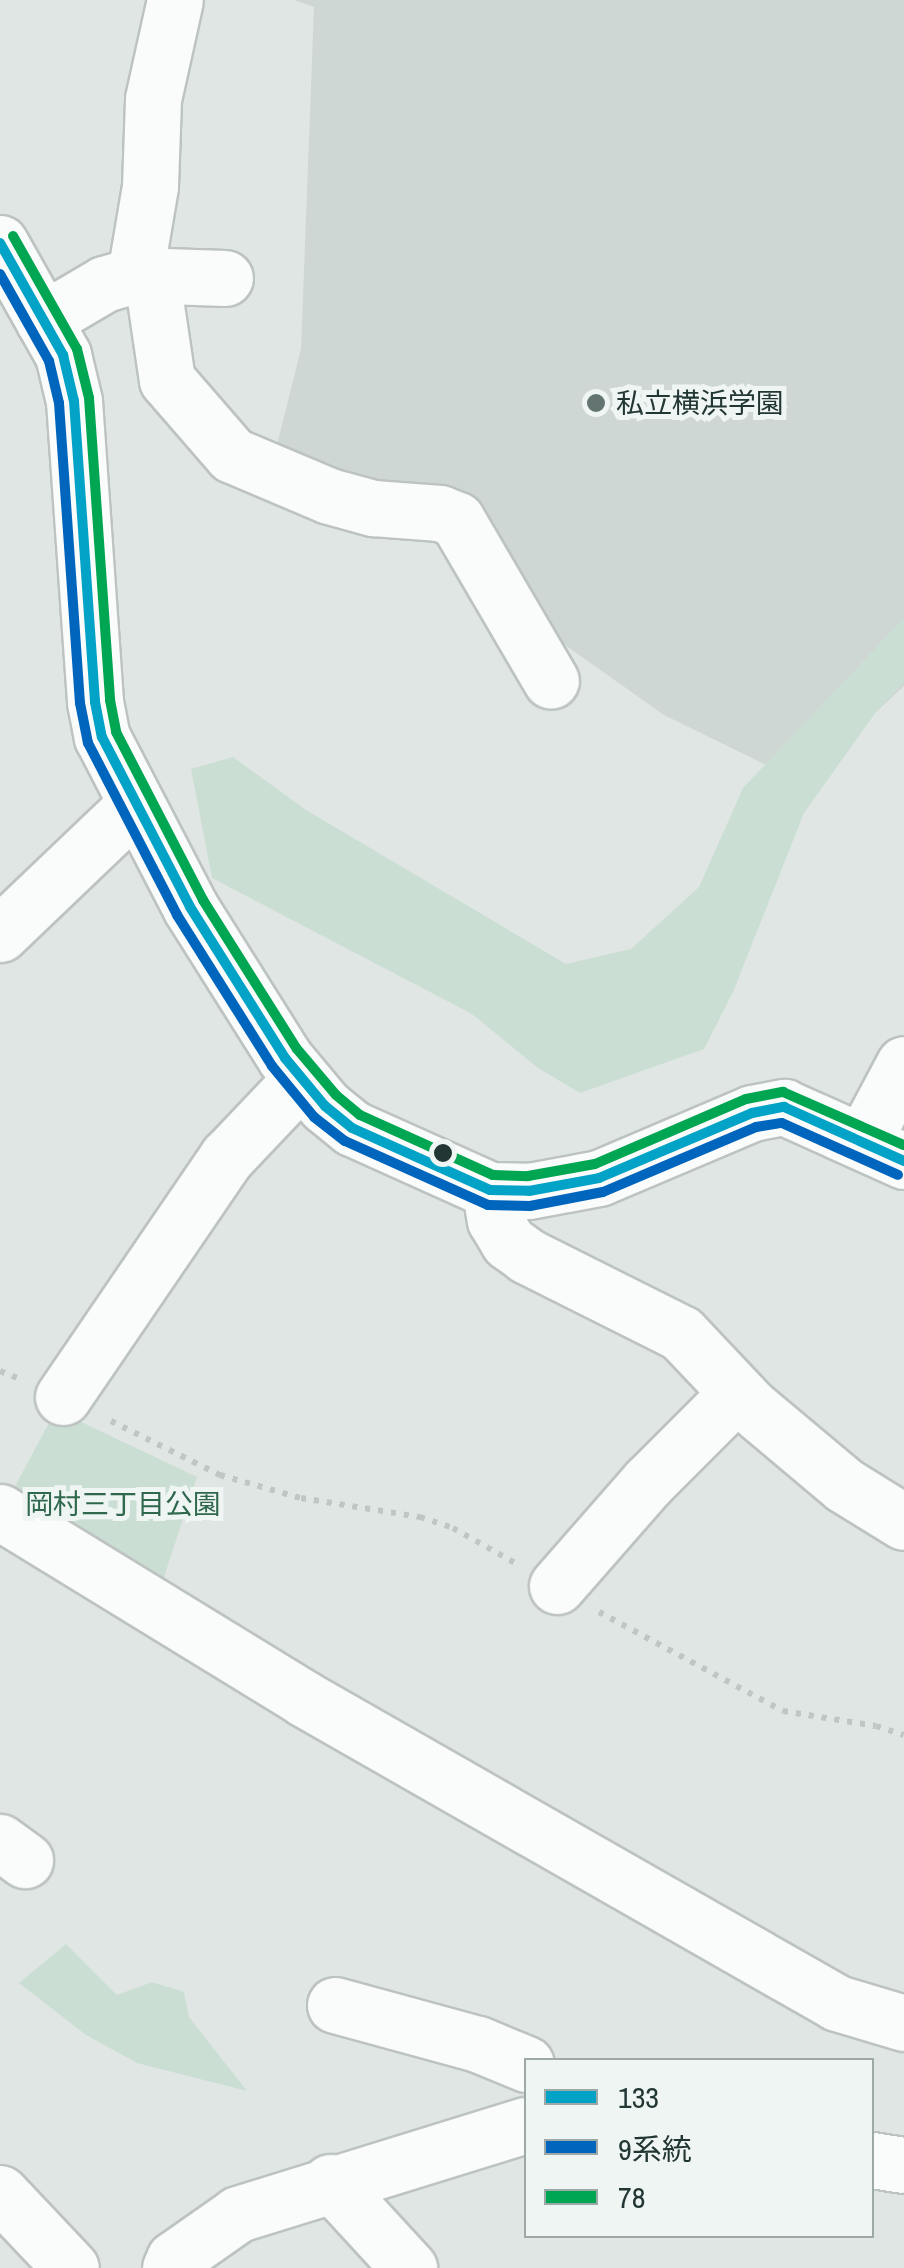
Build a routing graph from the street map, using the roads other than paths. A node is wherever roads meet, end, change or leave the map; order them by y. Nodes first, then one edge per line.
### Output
1 (175, 0) edge
2 (0, 243) edge
3 (143, 274) junction
4 (225, 278) dead end
5 (43, 320) junction
6 (552, 681) dead end
7 (136, 804) junction
8 (0, 934) edge
9 (904, 1064) edge
10 (300, 1080) junction
11 (884, 1151) edge
12 (490, 1190) junction
13 (737, 1393) junction
14 (63, 1397) road end
15 (0, 1512) edge
16 (904, 1522) edge
17 (556, 1586) road end
18 (334, 2005) dead end
19 (904, 2022) edge
20 (524, 2063) edge
21 (524, 2126) edge
22 (874, 2160) edge
23 (904, 2165) edge
24 (330, 2182) junction
25 (0, 2193) edge
26 (71, 2268) edge
27 (170, 2268) edge
28 (409, 2268) edge

1 - 3 street
2 - 5 street
3 - 4 street
3 - 5 street
3 - 6 street
5 - 7 street
7 - 8 street
7 - 10 street
9 - 11 street
10 - 12 street
10 - 14 street
11 - 12 street
12 - 13 street
13 - 16 street
13 - 17 street
15 - 19 street
18 - 20 street
21 - 24 street
22 - 23 street
24 - 27 street
24 - 28 street
25 - 26 street

